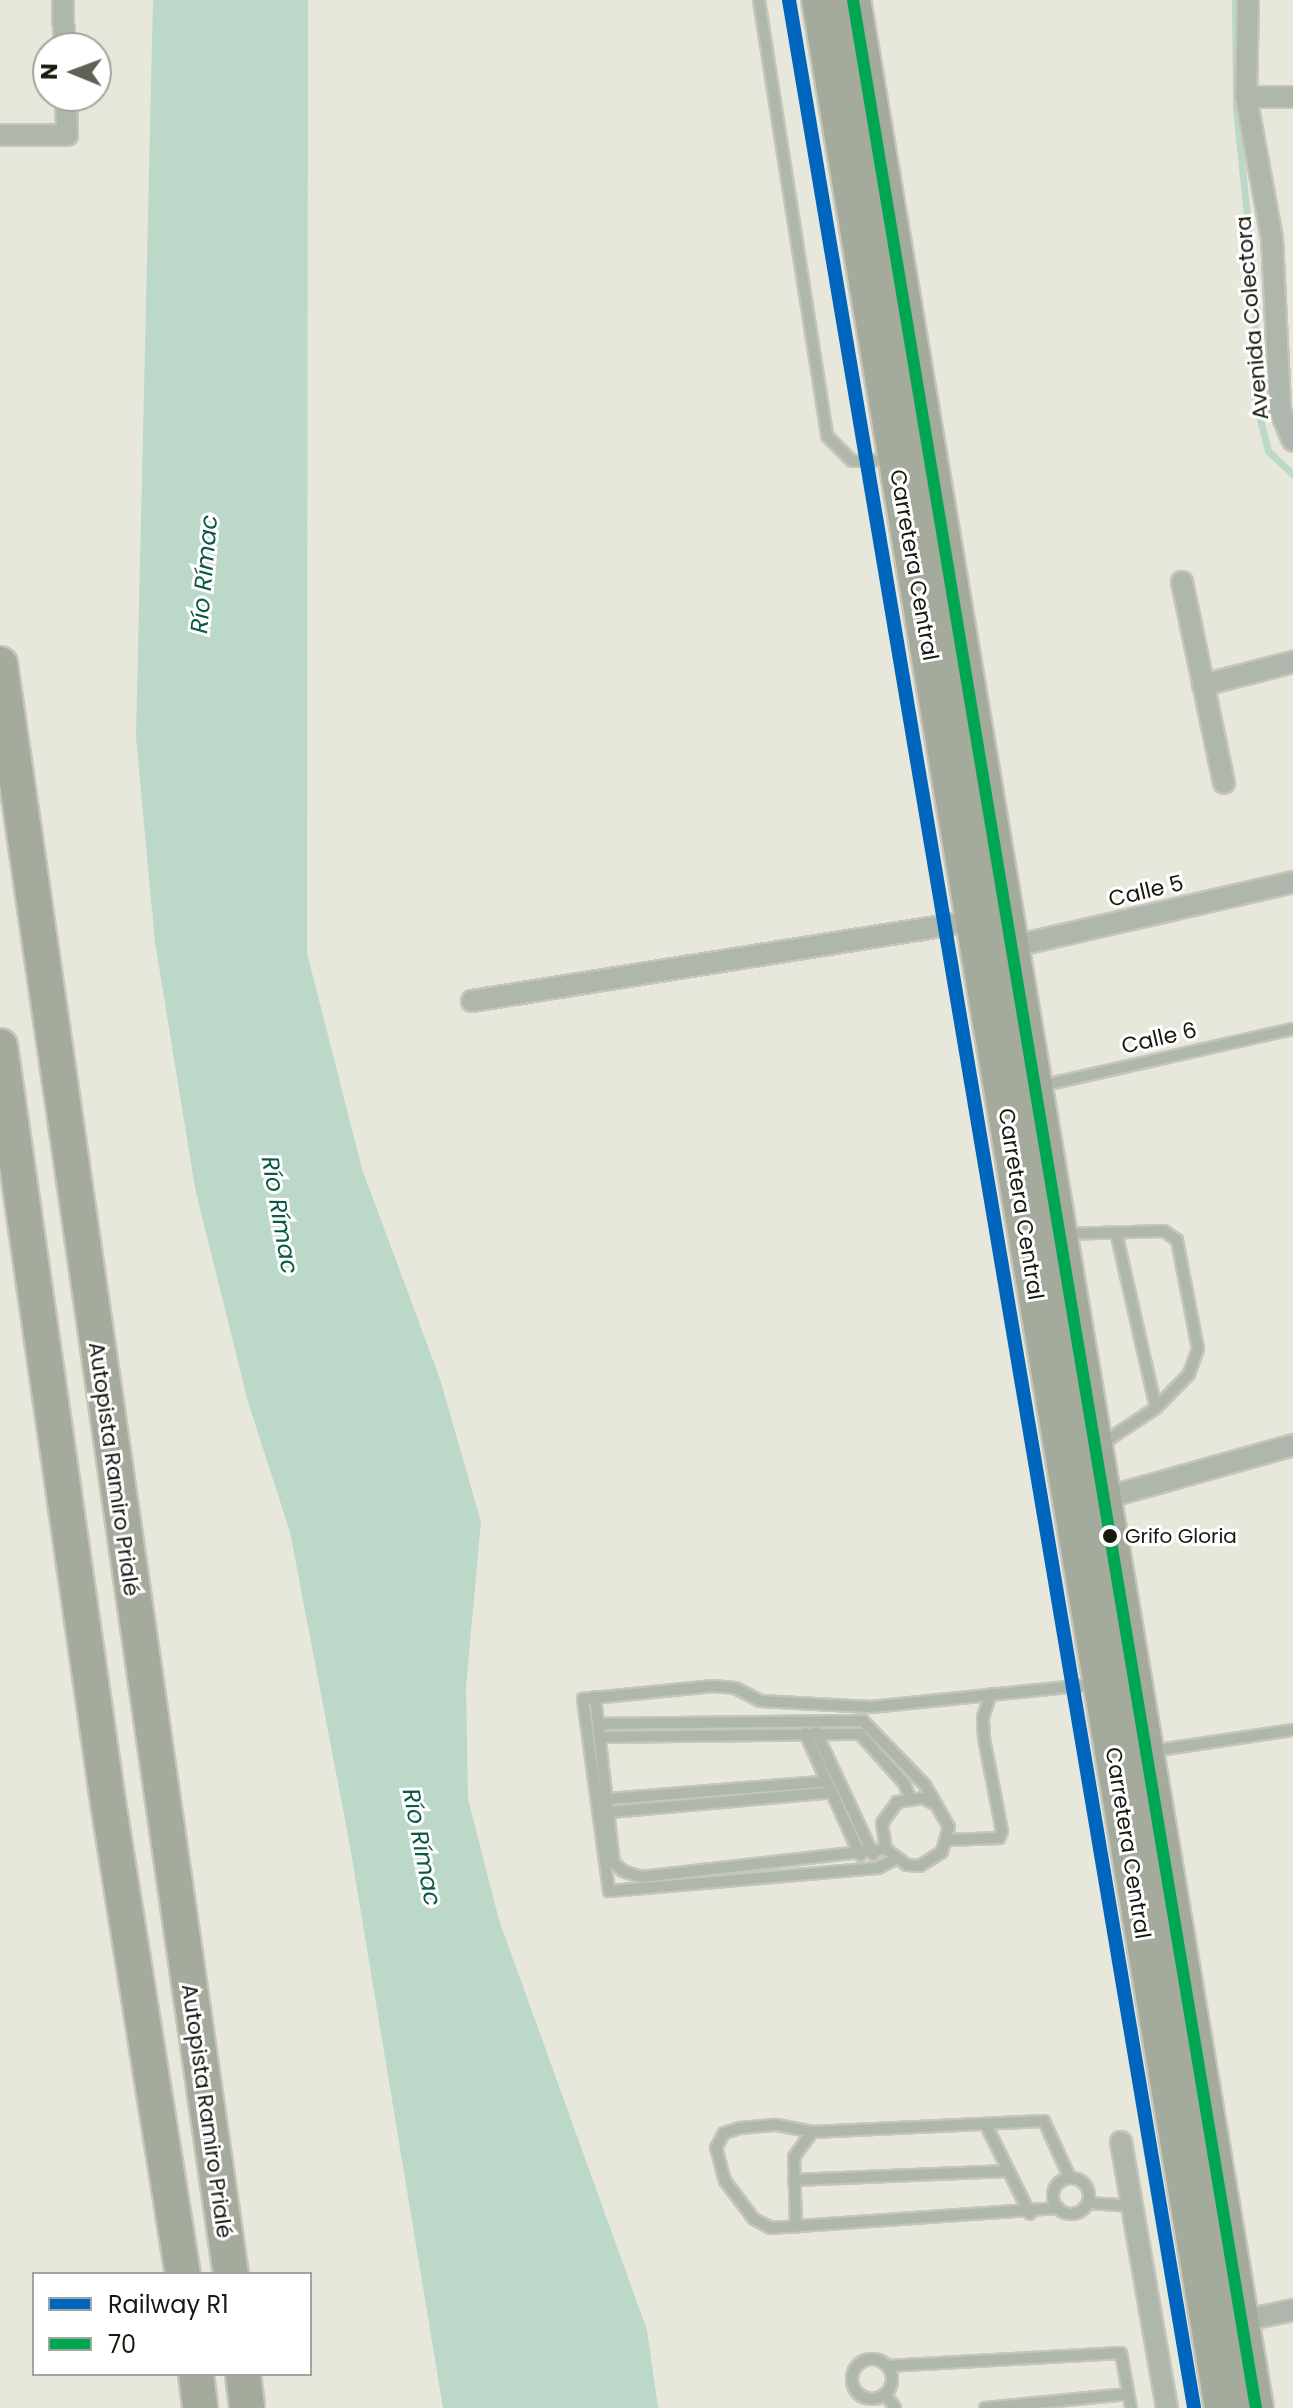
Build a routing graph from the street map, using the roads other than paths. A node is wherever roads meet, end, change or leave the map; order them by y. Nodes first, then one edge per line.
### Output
1 (63, 0) edge
2 (759, 0) edge
3 (819, 0) edge
4 (853, 0) edge
5 (1248, 0) edge
6 (64, 32) edge
7 (1246, 97) junction
8 (1293, 97) edge
9 (66, 112) edge
10 (0, 135) edge
11 (1284, 267) edge
12 (1291, 433) edge
13 (896, 459) junction
14 (1182, 582) dead end
15 (1293, 662) edge
16 (0, 664) edge
17 (1203, 685) junction
18 (1224, 783) dead end
19 (1293, 882) edge
20 (973, 921) junction
21 (1010, 947) junction
22 (472, 1001) dead end
23 (1293, 1029) edge
24 (0, 1046) edge
25 (1034, 1087) junction
26 (1116, 1232) junction
27 (1058, 1234) junction
28 (1156, 1408) junction
29 (1293, 1445) edge
30 (1095, 1448) junction
31 (1103, 1497) junction
32 (1072, 1510) junction
33 (1101, 1683) junction
34 (991, 1694) junction
35 (589, 1698) junction
36 (599, 1724) junction
37 (1293, 1730) edge
38 (811, 1732) junction
39 (600, 1737) junction
40 (1146, 1752) junction
41 (825, 1777) junction
42 (832, 1792) junction
43 (910, 1798) junction
44 (608, 1799) junction
45 (935, 1804) junction
46 (610, 1812) junction
47 (948, 1840) junction
48 (886, 1849) junction
49 (873, 1854) junction
50 (860, 1855) junction
51 (895, 1859) junction
52 (986, 2125) junction
53 (812, 2132) junction
54 (1121, 2142) dead end
55 (1008, 2171) junction
56 (1070, 2178) junction
57 (794, 2180) junction
58 (1088, 2203) junction
59 (1132, 2206) junction
60 (1058, 2208) junction
61 (1030, 2214) junction
62 (796, 2227) junction
63 (183, 2272) edge
64 (231, 2272) edge
65 (1293, 2310) edge
66 (1241, 2321) junction
67 (887, 2366) junction
68 (196, 2376) edge
69 (243, 2376) edge
70 (885, 2394) junction
71 (1128, 2394) junction
72 (200, 2408) edge
73 (247, 2408) edge
74 (895, 2408) edge
75 (985, 2408) edge
76 (1131, 2408) edge
77 (1167, 2408) edge
78 (1222, 2408) edge
79 (1256, 2408) edge

1 - 6 street
2 - 13 lane
3 - 13 highway, Carretera Central
4 - 21 highway, Carretera Central
5 - 7 street, Avenida Colectora
7 - 8 street
7 - 11 street, Avenida Colectora
9 - 10 street
11 - 12 street, Avenida Colectora
13 - 20 highway, Carretera Central
14 - 17 street
15 - 17 street
16 - 64 highway, Autopista Ramiro Prialé
17 - 18 street
19 - 21 street, Calle 5
20 - 22 street
20 - 32 highway, Carretera Central
21 - 25 highway, Carretera Central
23 - 25 lane, Calle 6
24 - 63 highway
25 - 27 highway, Carretera Central
26 - 27 lane
26 - 28 lane
26 - 28 lane
27 - 30 highway, Carretera Central
28 - 30 lane
29 - 31 street
30 - 31 highway, Carretera Central
31 - 32 street
31 - 40 highway, Carretera Central
32 - 33 highway, Carretera Central
33 - 34 lane
33 - 78 highway, Carretera Central
34 - 35 lane
34 - 47 lane
35 - 36 lane
35 - 51 lane
36 - 39 lane
36 - 45 lane
37 - 40 lane
38 - 39 lane
38 - 41 lane
38 - 43 lane
38 - 49 lane
39 - 44 lane
40 - 66 highway, Carretera Central
41 - 42 lane
41 - 44 lane
42 - 46 lane
42 - 50 lane
43 - 45 lane
43 - 48 lane
44 - 46 lane
45 - 47 lane
46 - 50 lane
47 - 51 lane
48 - 49 lane
48 - 51 lane
49 - 50 lane
52 - 53 lane
52 - 55 lane
52 - 56 lane
53 - 57 lane
53 - 62 lane
54 - 59 street
55 - 57 lane
55 - 61 lane
56 - 58 lane
56 - 60 lane
57 - 62 lane
58 - 59 lane
58 - 60 lane
59 - 77 street
60 - 61 lane
61 - 62 lane
65 - 66 street
66 - 79 highway, Carretera Central
67 - 70 lane
67 - 70 lane
67 - 71 lane
68 - 72 highway
69 - 73 highway
70 - 74 lane
71 - 75 lane
71 - 76 lane

